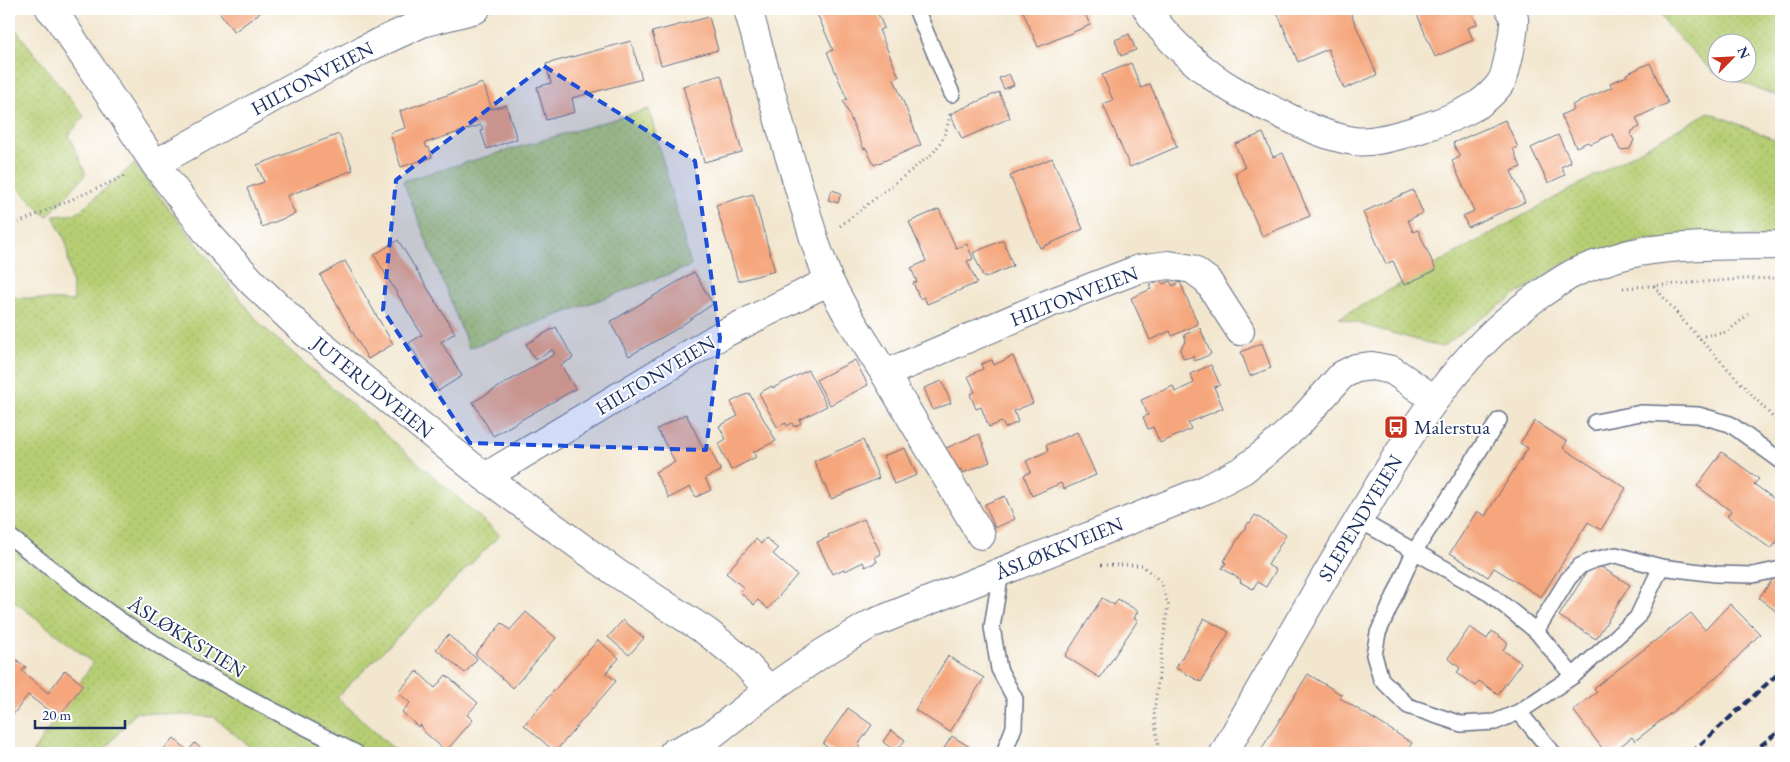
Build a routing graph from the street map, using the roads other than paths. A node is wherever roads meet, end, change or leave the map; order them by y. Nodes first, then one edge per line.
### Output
1 (50, 9) edge
2 (476, 9) edge
3 (748, 9) edge
4 (916, 9) edge
5 (1147, 9) edge
6 (1510, 9) edge
7 (952, 94) road end
8 (155, 164) junction
9 (1781, 245) edge
10 (829, 281) junction
11 (1240, 332) dead end
12 (885, 374) junction
13 (1434, 399) junction
14 (1499, 420) dead end
15 (1595, 422) dead end
16 (1781, 462) edge
17 (485, 477) junction
18 (1359, 520) junction
19 (981, 535) dead end
20 (9, 536) edge
21 (1414, 552) junction
22 (1661, 567) junction
23 (1781, 568) edge
24 (1001, 572) junction
25 (1536, 631) junction
26 (1573, 676) junction
27 (769, 690) junction
28 (1519, 712) junction
29 (356, 753) edge
30 (673, 753) edge
31 (1004, 753) edge
32 (1224, 753) edge
33 (1553, 753) edge

1 - 8 street, JUTERUDVEIEN
2 - 8 street, HILTONVEIEN
3 - 10 street
4 - 7 lane
5 - 6 street
8 - 17 street, JUTERUDVEIEN
9 - 13 street, SLEPENDVEIEN
10 - 12 street
10 - 17 street, HILTONVEIEN
11 - 12 street, HILTONVEIEN
12 - 19 street
13 - 18 street, SLEPENDVEIEN
13 - 24 street, ÅSLØKKVEIEN
14 - 21 lane
15 - 16 lane
17 - 27 street, JUTERUDVEIEN
18 - 21 lane
18 - 32 street, SLEPENDVEIEN
20 - 29 lane, ÅSLØKKSTIEN
21 - 25 lane
21 - 28 lane
22 - 23 lane
22 - 25 lane
22 - 26 lane
24 - 27 street, ÅSLØKKVEIEN
24 - 31 lane
25 - 26 lane
26 - 28 lane
27 - 30 street, ÅSLØKKVEIEN
28 - 33 lane

